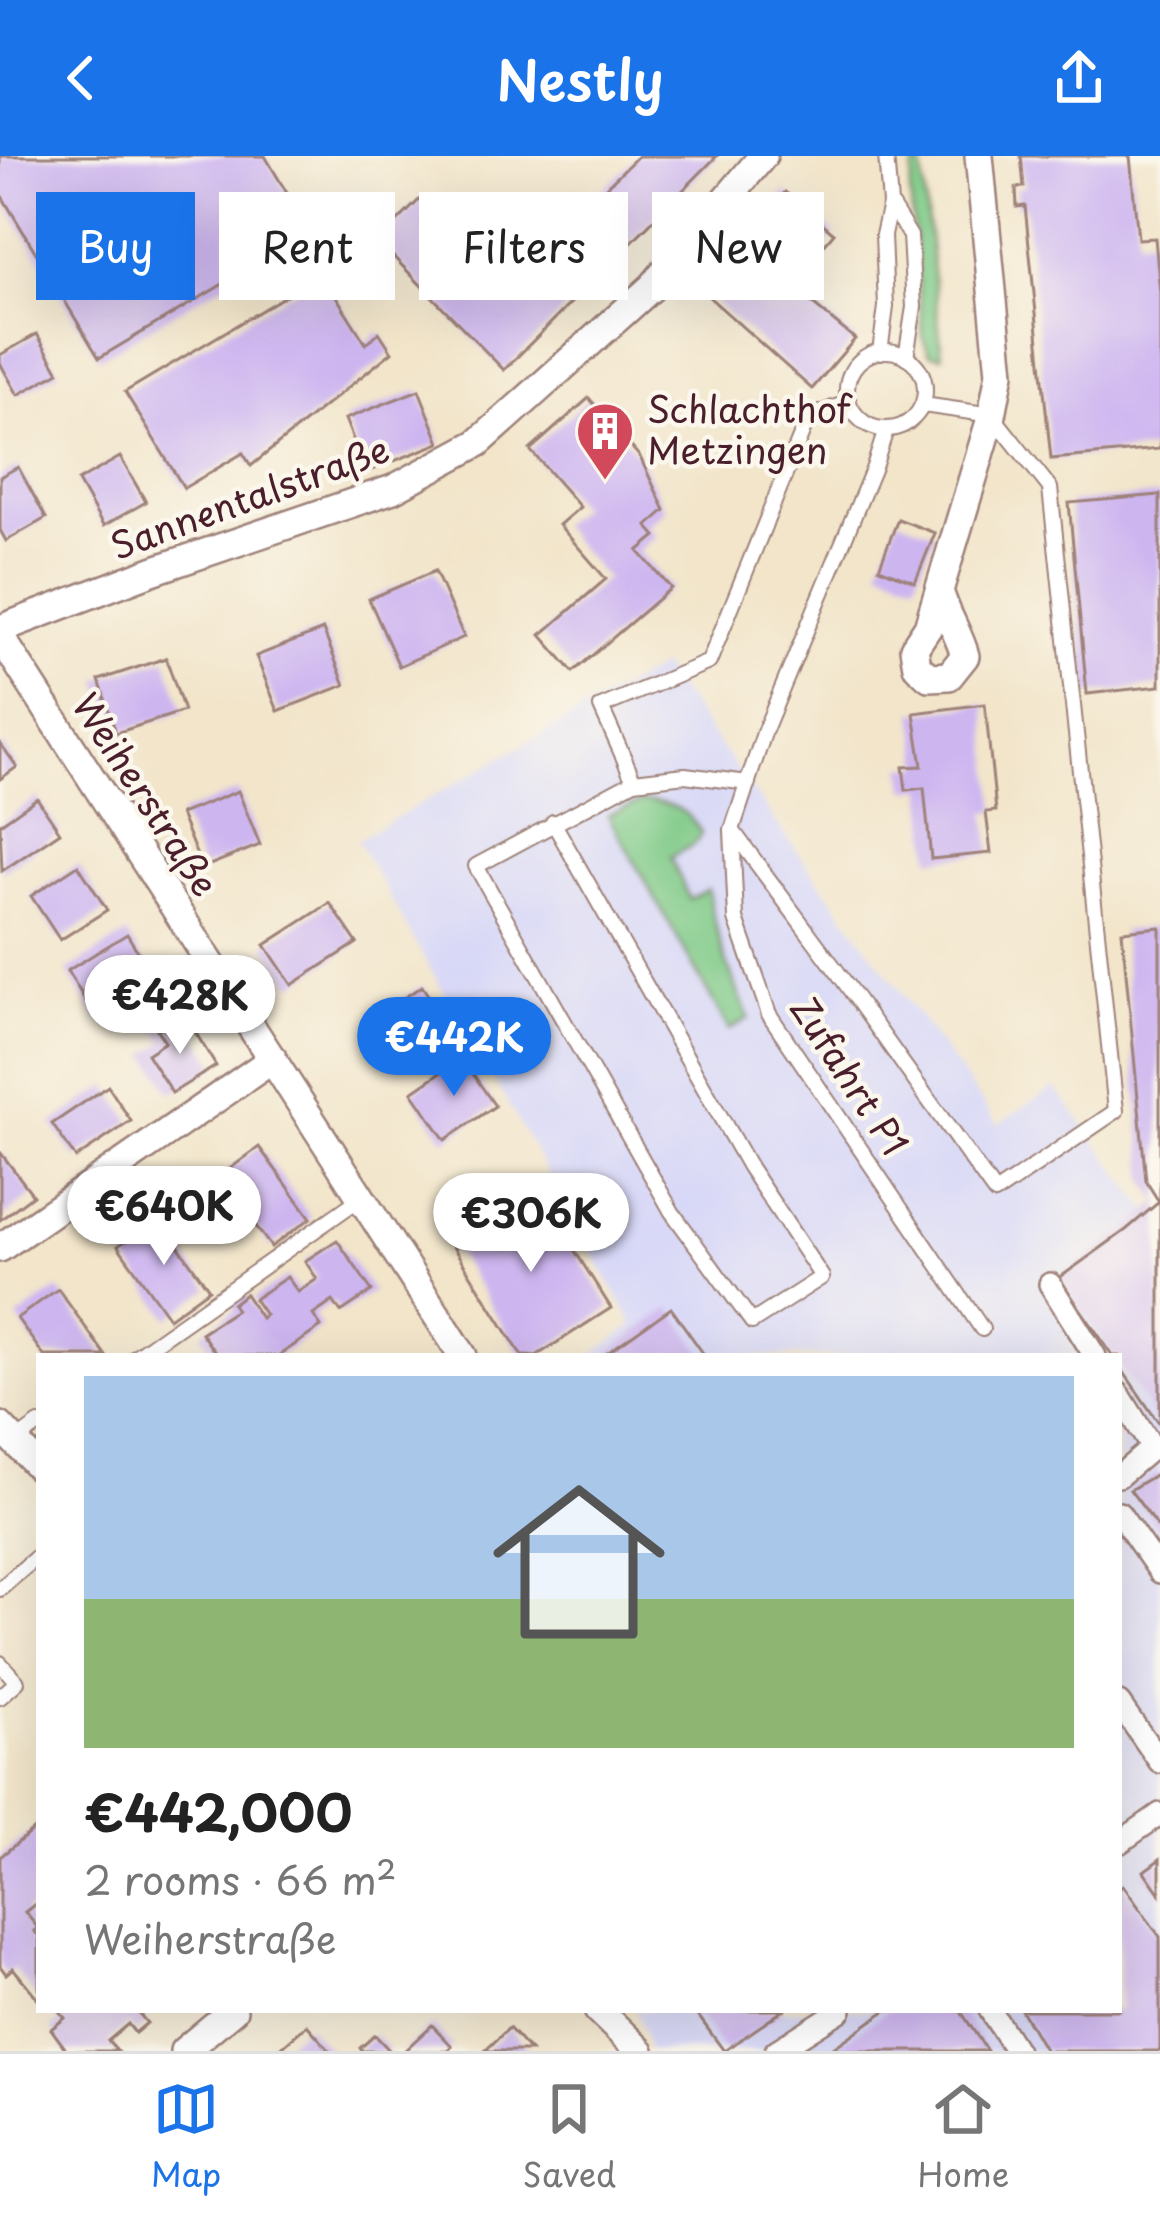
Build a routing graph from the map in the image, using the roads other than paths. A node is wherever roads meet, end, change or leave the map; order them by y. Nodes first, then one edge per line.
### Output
1 (763, 156) edge
2 (886, 156) edge
3 (979, 156) edge
4 (890, 204) junction
5 (880, 352) junction
6 (906, 357) junction
7 (849, 402) junction
8 (923, 405) junction
9 (992, 415) junction
10 (886, 430) junction
11 (939, 590) dead end
12 (0, 632) edge
13 (634, 781) junction
14 (748, 782) junction
15 (553, 822) junction
16 (732, 830) junction
17 (273, 1059) junction
18 (362, 1197) junction
19 (0, 1248) edge
20 (1050, 1284) dead end
21 (982, 1329) dead end
22 (140, 1353) edge
23 (462, 1353) edge
24 (1093, 1353) edge
25 (1122, 1399) edge
26 (36, 1425) edge
27 (7, 1434) edge
28 (36, 1464) edge
29 (1122, 1474) edge
30 (1122, 1517) edge
31 (36, 1558) edge
32 (1160, 1572) edge
33 (0, 1589) edge
34 (0, 1663) edge
35 (0, 1697) edge
36 (1122, 1707) edge
37 (1160, 1762) edge
38 (1160, 1814) edge
39 (1122, 1841) edge
40 (228, 2013) edge
41 (836, 2013) edge
42 (992, 2013) edge
43 (608, 2020) edge
44 (184, 2051) edge
45 (598, 2051) edge
46 (640, 2051) edge
47 (776, 2051) edge
48 (1016, 2051) edge

1 - 12 street, Sannentalstraße
2 - 4 lane
3 - 9 street
4 - 5 lane
4 - 6 lane
5 - 6 lane
5 - 7 lane
6 - 8 lane
7 - 10 lane
7 - 13 lane
8 - 9 lane
8 - 10 lane
9 - 11 street
9 - 16 lane
10 - 14 lane
12 - 17 street, Weiherstraße
13 - 14 lane
13 - 15 lane
14 - 16 lane
15 - 15 lane
16 - 21 lane, Zufahrt P1
17 - 18 street, Weiherstraße
17 - 19 street
18 - 22 lane
18 - 23 street, Weiherstraße
20 - 24 street
25 - 29 street
26 - 27 lane
27 - 28 street
30 - 32 street
31 - 33 lane
34 - 35 lane
36 - 37 street
38 - 39 street
40 - 44 street
41 - 47 street
42 - 48 street
43 - 45 street
43 - 46 street

